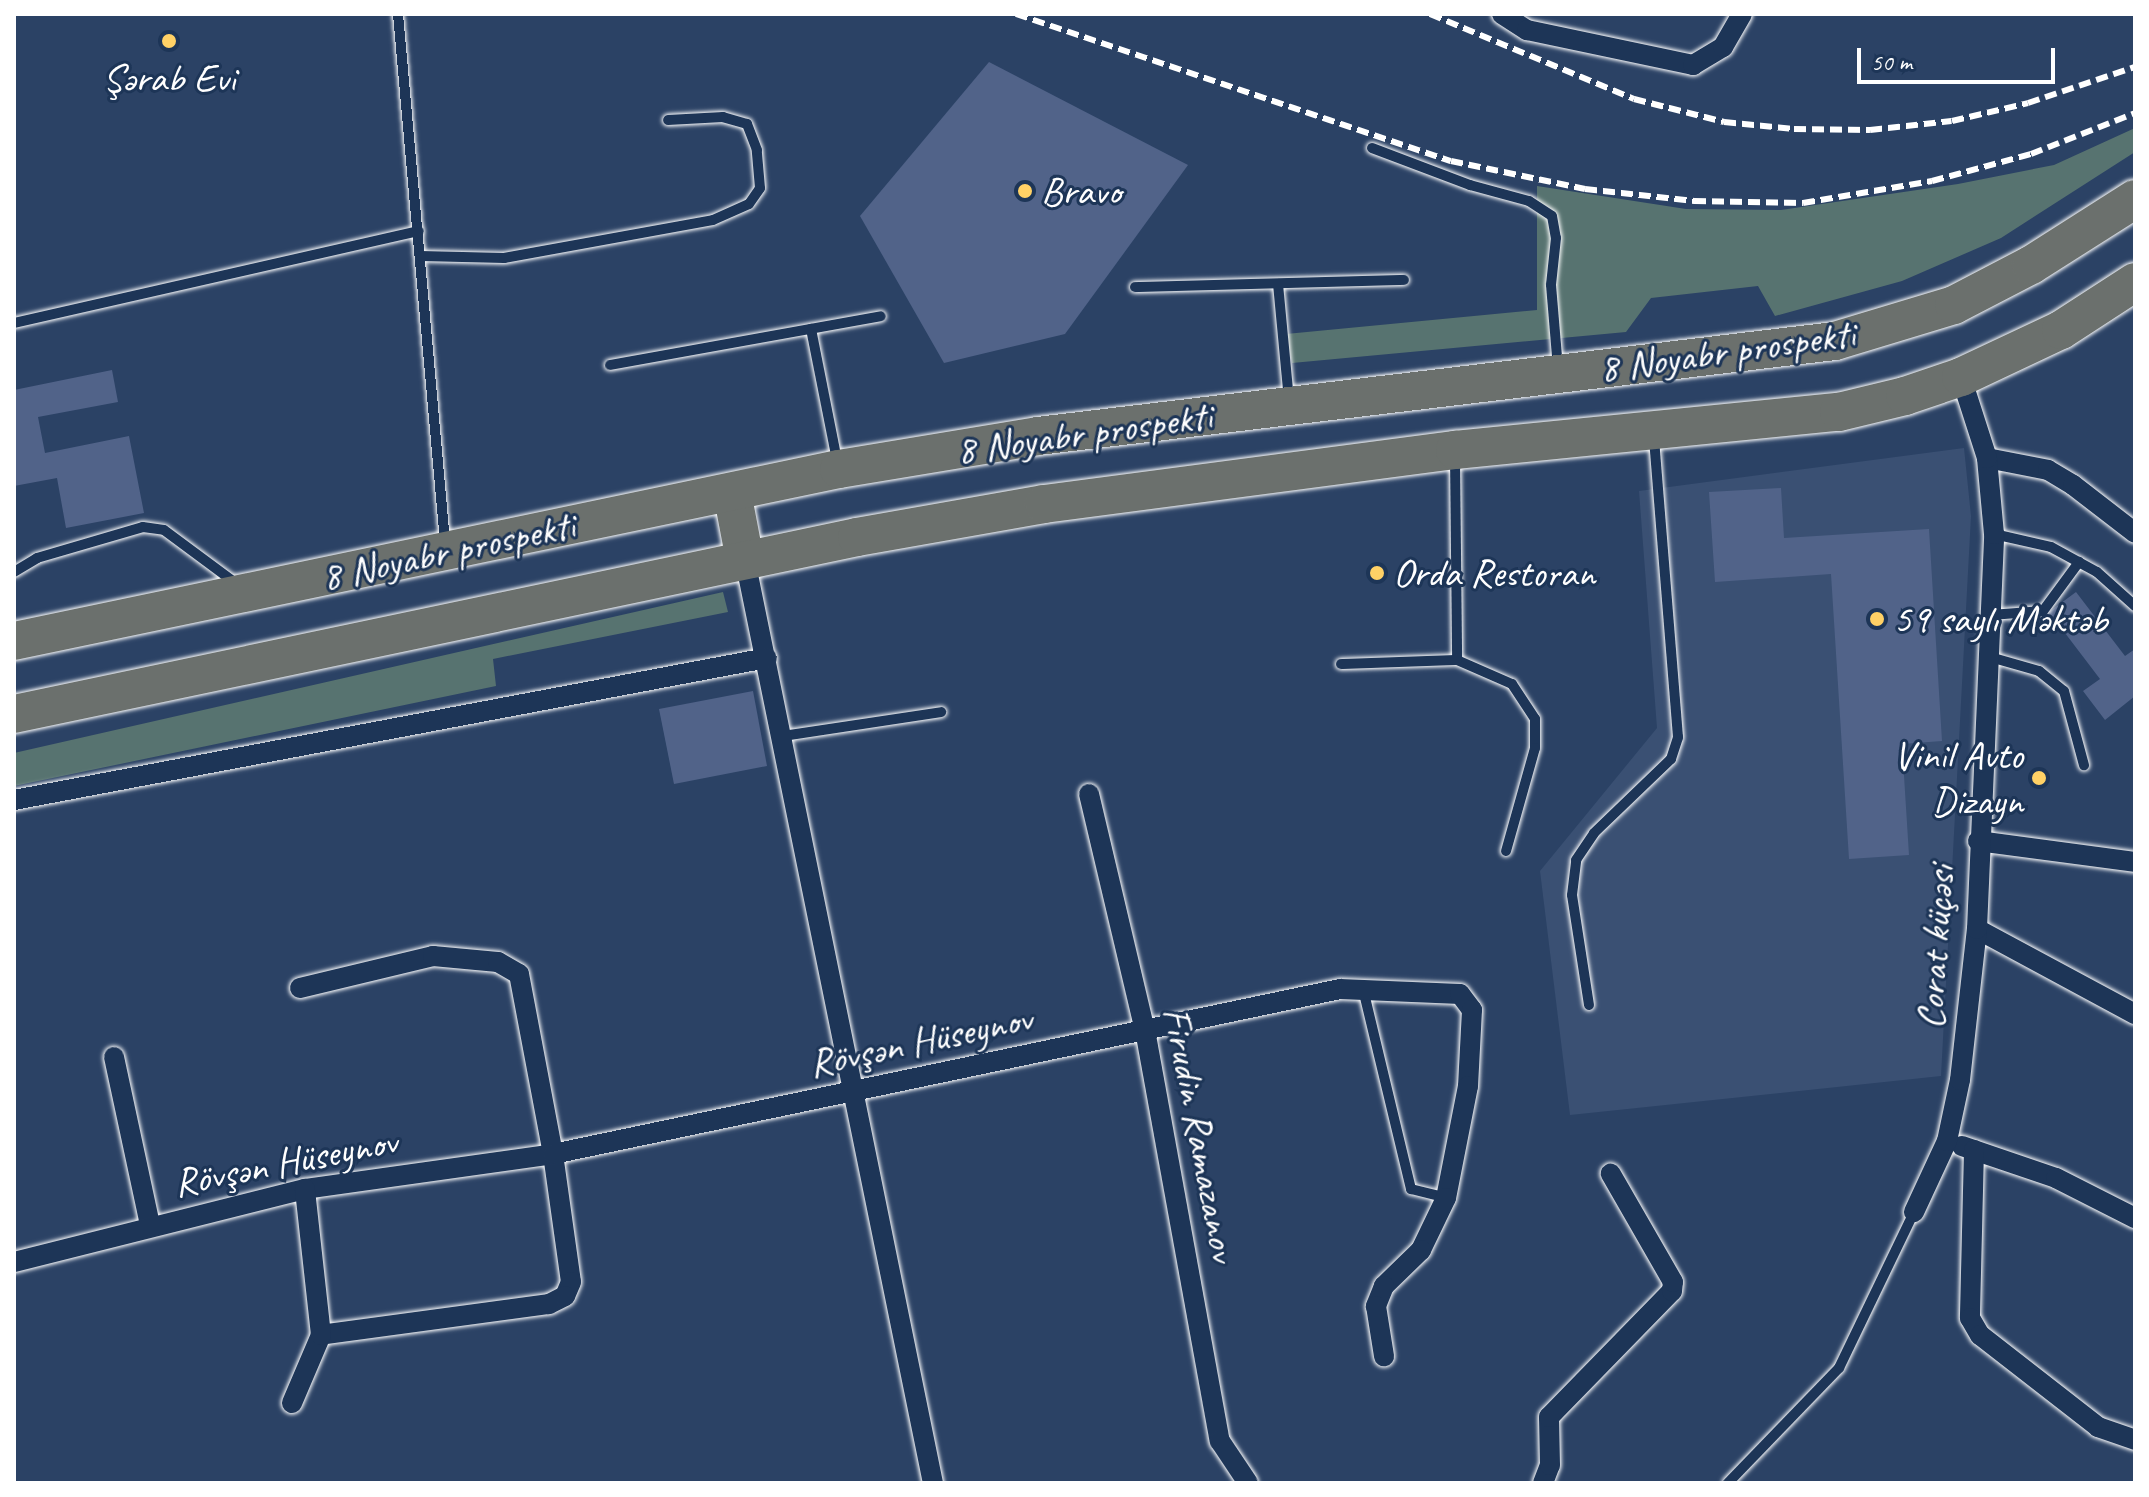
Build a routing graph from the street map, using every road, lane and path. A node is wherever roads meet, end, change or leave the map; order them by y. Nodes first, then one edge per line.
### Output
1 (398, 14) edge
2 (1502, 14) edge
3 (1742, 14) edge
4 (668, 120) dead end
5 (1372, 148) dead end
6 (2135, 199) edge
7 (419, 231) junction
8 (421, 256) junction
9 (1404, 280) dead end
10 (2135, 282) edge
11 (1278, 284) junction
12 (1135, 287) dead end
13 (881, 316) dead end
14 (14, 323) edge
15 (811, 329) junction
16 (610, 365) dead end
17 (1559, 374) junction
18 (1961, 377) junction
19 (1289, 406) junction
20 (1654, 430) junction
21 (1455, 450) junction
22 (1987, 458) junction
23 (839, 469) junction
24 (732, 492) junction
25 (2135, 533) edge
26 (1994, 534) junction
27 (446, 548) junction
28 (745, 560) junction
29 (2079, 562) junction
30 (14, 572) edge
31 (249, 593) junction
32 (2135, 606) edge
33 (1991, 615) junction
34 (14, 641) edge
35 (1990, 657) junction
36 (767, 658) junction
37 (1457, 660) junction
38 (1341, 664) dead end
39 (941, 712) dead end
40 (14, 714) edge
41 (783, 736) junction
42 (2084, 765) dead end
43 (1089, 794) dead end
44 (14, 800) edge
45 (1978, 841) junction
46 (1506, 851) dead end
47 (2135, 862) edge
48 (1977, 929) junction
49 (300, 988) dead end
50 (1363, 989) junction
51 (1589, 1005) dead end
52 (2135, 1014) edge
53 (1145, 1030) junction
54 (114, 1057) dead end
55 (854, 1092) junction
56 (1947, 1141) junction
57 (1974, 1150) junction
58 (553, 1154) junction
59 (1611, 1174) dead end
60 (305, 1189) junction
61 (1446, 1198) junction
62 (1914, 1212) joint
63 (2135, 1218) edge
64 (150, 1225) junction
65 (14, 1262) edge
66 (321, 1335) junction
67 (1384, 1356) dead end
68 (292, 1403) dead end
69 (2135, 1440) edge
70 (1734, 1481) edge
71 (933, 1483) edge
72 (1248, 1483) edge
73 (1543, 1483) edge

1 - 7 lane
2 - 3 street
4 - 8 lane
5 - 17 lane
6 - 17 highway, 8 Noyabr prospekti
7 - 8 lane
7 - 14 lane
8 - 27 lane
9 - 11 lane
10 - 18 highway, 8 Noyabr prospekti
11 - 12 lane
11 - 19 lane
13 - 15 lane
15 - 16 lane
15 - 23 lane
17 - 19 highway, 8 Noyabr prospekti
18 - 20 highway, 8 Noyabr prospekti
18 - 22 street, Corat küçəsi
19 - 23 highway, 8 Noyabr prospekti
20 - 21 highway, 8 Noyabr prospekti
20 - 51 lane
21 - 28 highway, 8 Noyabr prospekti
21 - 37 lane
22 - 25 street
22 - 26 street, Corat küçəsi
23 - 24 highway, 8 Noyabr prospekti
24 - 27 highway, 8 Noyabr prospekti
24 - 28 highway
26 - 29 lane
26 - 33 street, Corat küçəsi
27 - 31 highway, 8 Noyabr prospekti
28 - 36 street
28 - 40 highway, 8 Noyabr prospekti
29 - 32 lane
29 - 33 lane
30 - 31 lane
31 - 34 highway, 8 Noyabr prospekti
33 - 35 street, Corat küçəsi
35 - 42 lane
35 - 45 street, Corat küçəsi
36 - 41 street
36 - 44 street
37 - 38 lane
37 - 46 lane
39 - 41 lane
41 - 55 street
43 - 53 street, Firudin Ramazanov
45 - 47 street
45 - 48 street, Corat küçəsi
48 - 52 street
48 - 56 street, Corat küçəsi
49 - 58 street
50 - 53 street, Rövşən Hüseynov
50 - 61 lane
50 - 61 street, Rövşən Hüseynov
53 - 55 street, Rövşən Hüseynov
53 - 72 street, Firudin Ramazanov
54 - 64 street
55 - 58 street, Rövşən Hüseynov
55 - 71 street
56 - 57 street
56 - 62 street, Corat küçəsi
57 - 63 street
57 - 69 street
58 - 60 street, Rövşən Hüseynov
58 - 66 street
59 - 73 street
60 - 64 street, Rövşən Hüseynov
60 - 66 street
61 - 67 street, Rövşən Hüseynov
62 - 70 lane
64 - 65 street, Rövşən Hüseynov
66 - 68 street

